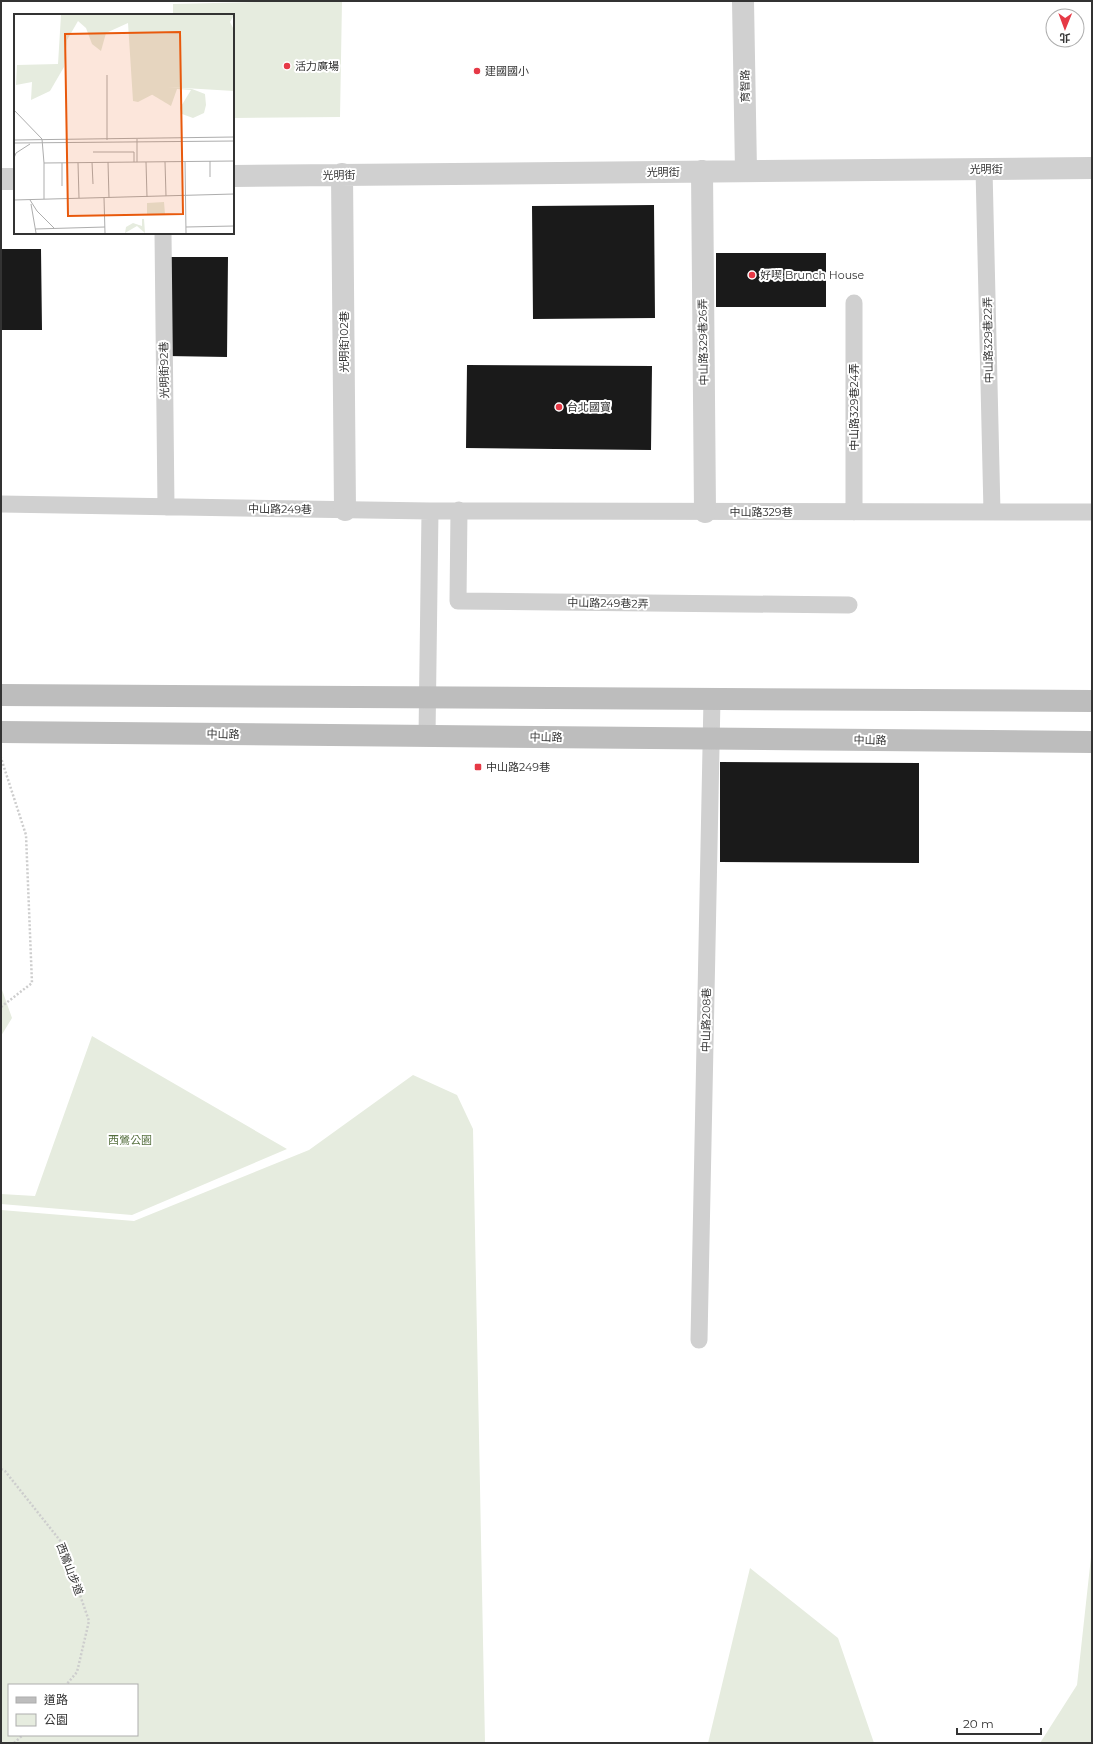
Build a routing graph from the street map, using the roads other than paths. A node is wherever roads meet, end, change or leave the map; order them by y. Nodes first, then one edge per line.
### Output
1 (743, 1) edge
2 (1092, 168) edge
3 (984, 169) junction
4 (746, 171) junction
5 (702, 172) junction
6 (342, 174) junction
7 (234, 176) edge
8 (14, 179) edge
9 (1, 180) edge
10 (163, 234) edge
11 (854, 303) dead end
12 (1, 504) edge
13 (166, 507) junction
14 (345, 510) junction
15 (459, 510) junction
16 (430, 511) junction
17 (705, 512) junction
18 (854, 512) junction
19 (992, 512) junction
20 (1092, 512) edge
21 (849, 605) dead end
22 (1, 695) edge
23 (426, 697) junction
24 (712, 699) junction
25 (1092, 701) edge
26 (1, 732) edge
27 (427, 736) junction
28 (712, 739) junction
29 (1092, 742) edge
30 (699, 1340) dead end

1 - 4 street, 育智路
2 - 3 street, 光明街
3 - 4 street, 光明街
3 - 19 lane, 中山路329巷22弄
4 - 5 street, 光明街
5 - 6 street, 光明街
5 - 17 street, 中山路329巷26弄
6 - 7 street, 光明街
6 - 14 street, 光明街102巷
8 - 9 street
10 - 13 lane, 光明街92巷
11 - 18 lane, 中山路329巷24弄
12 - 13 lane, 中山路249巷
13 - 14 lane, 中山路249巷
14 - 16 lane, 中山路249巷
15 - 16 lane, 中山路329巷
15 - 17 lane, 中山路329巷
15 - 21 lane, 中山路249巷2弄
16 - 23 lane
17 - 18 lane, 中山路329巷
18 - 19 lane, 中山路329巷
19 - 20 lane, 中山路329巷
22 - 23 street
23 - 24 street
23 - 27 lane
24 - 25 street
24 - 28 lane, 中山路208巷
26 - 27 street, 中山路
27 - 28 street, 中山路
28 - 29 street, 中山路
28 - 30 lane, 中山路208巷

